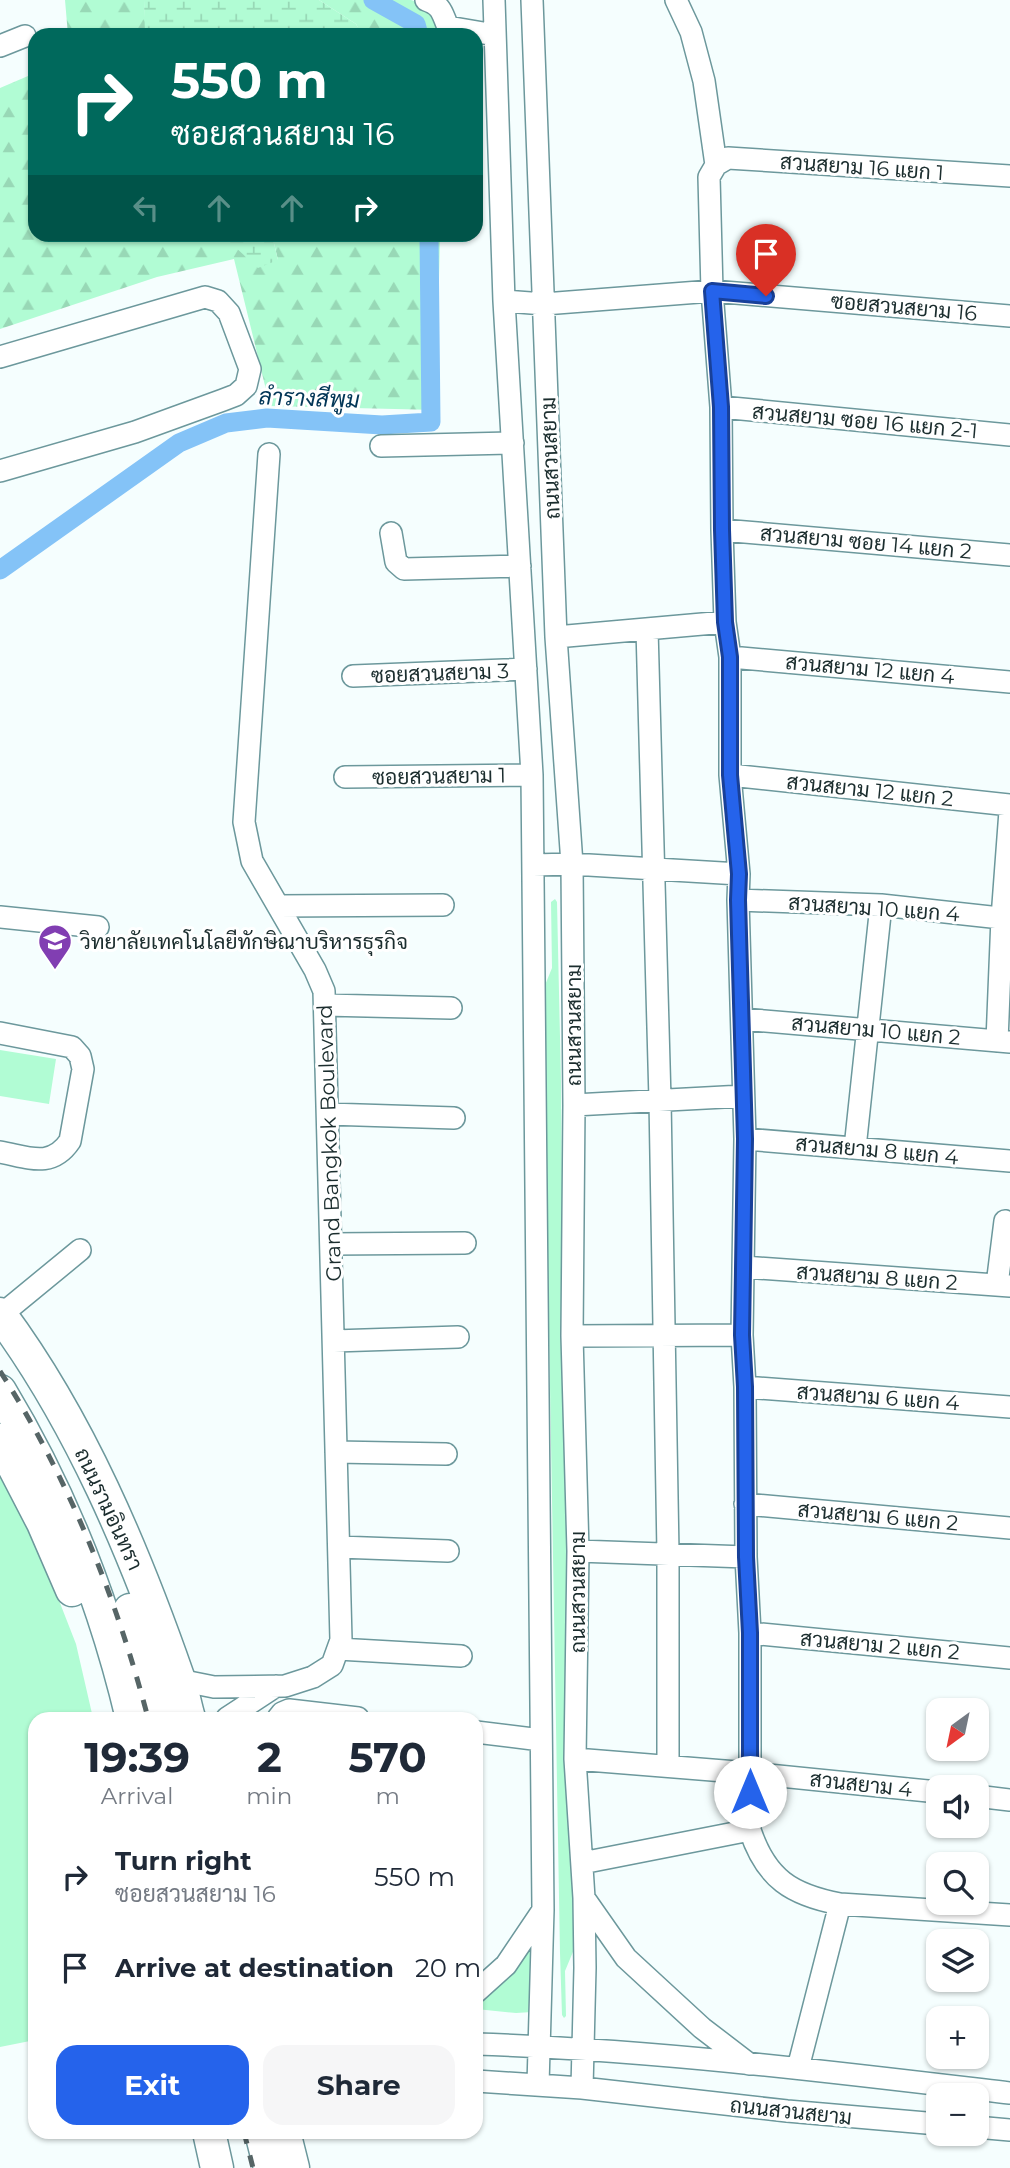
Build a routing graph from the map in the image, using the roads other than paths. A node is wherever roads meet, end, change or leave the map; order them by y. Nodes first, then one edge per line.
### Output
1 (426, 0) edge
2 (533, 0) edge
3 (676, 0) edge
4 (489, 3) edge
5 (454, 28) edge
6 (483, 33) edge
7 (495, 35) junction
8 (24, 36) dead end
9 (0, 46) edge
10 (716, 166) junction
11 (1010, 176) edge
12 (712, 291) junction
13 (504, 301) junction
14 (544, 304) junction
15 (1010, 316) edge
16 (0, 357) edge
17 (721, 407) junction
18 (1010, 435) edge
19 (513, 443) junction
20 (381, 446) dead end
21 (270, 454) dead end
22 (0, 471) edge
23 (722, 530) junction
24 (391, 533) dead end
25 (1010, 555) edge
26 (520, 566) junction
27 (725, 622) junction
28 (647, 629) junction
29 (556, 637) junction
30 (730, 657) junction
31 (526, 669) junction
32 (353, 676) dead end
33 (1010, 682) edge
34 (533, 775) junction
35 (730, 775) junction
36 (345, 777) dead end
37 (1010, 805) edge
38 (1010, 811) edge
39 (572, 864) junction
40 (533, 865) junction
41 (654, 870) junction
42 (739, 874) junction
43 (738, 900) junction
44 (443, 905) dead end
45 (881, 905) junction
46 (278, 906) junction
47 (0, 917) edge
48 (1006, 919) edge
49 (98, 928) dead end
50 (325, 1005) junction
51 (452, 1007) dead end
52 (742, 1019) junction
53 (869, 1029) junction
54 (0, 1033) edge
55 (1003, 1042) edge
56 (743, 1096) junction
57 (660, 1100) junction
58 (574, 1105) junction
59 (328, 1114) junction
60 (454, 1118) dead end
61 (745, 1139) junction
62 (855, 1148) junction
63 (0, 1152) edge
64 (1010, 1161) edge
65 (1005, 1221) dead end
66 (465, 1243) dead end
67 (331, 1244) junction
68 (80, 1250) dead end
69 (744, 1267) junction
70 (1003, 1286) edge
71 (0, 1323) edge
72 (663, 1335) junction
73 (742, 1335) junction
74 (572, 1336) junction
75 (458, 1337) dead end
76 (334, 1341) junction
77 (745, 1387) junction
78 (15, 1401) edge
79 (1010, 1407) edge
80 (0, 1440) edge
81 (337, 1452) junction
82 (446, 1454) dead end
83 (745, 1504) junction
84 (1010, 1528) edge
85 (339, 1547) junction
86 (448, 1550) dead end
87 (578, 1551) junction
88 (668, 1553) junction
89 (746, 1557) junction
90 (750, 1633) junction
91 (338, 1649) junction
92 (461, 1656) dead end
93 (1010, 1658) edge
94 (179, 1681) junction
95 (276, 1686) junction
96 (214, 1687) junction
97 (110, 1712) edge
98 (130, 1712) edge
99 (162, 1712) edge
100 (187, 1712) edge
101 (223, 1712) edge
102 (235, 1712) edge
103 (284, 1712) edge
104 (306, 1712) edge
105 (483, 1733) edge
106 (541, 1740) junction
107 (575, 1759) junction
108 (668, 1766) junction
109 (750, 1773) junction
110 (926, 1791) edge
111 (989, 1798) edge
112 (1010, 1800) edge
113 (750, 1830) junction
114 (582, 1864) junction
115 (584, 1898) junction
116 (840, 1904) junction
117 (543, 1910) junction
118 (1010, 1915) edge
119 (483, 1986) edge
120 (483, 2044) edge
121 (538, 2046) junction
122 (584, 2050) junction
123 (749, 2064) junction
124 (798, 2068) junction
125 (483, 2081) edge
126 (538, 2085) junction
127 (582, 2088) junction
128 (1010, 2093) edge
129 (926, 2123) edge
130 (989, 2128) edge
131 (1010, 2130) edge
132 (211, 2139) edge
133 (232, 2139) edge
134 (263, 2139) edge
135 (286, 2139) edge
136 (217, 2168) edge
137 (239, 2168) edge
138 (270, 2168) edge
139 (293, 2168) edge

1 - 5 street
2 - 14 street, ถนนสวนสยาม
3 - 10 street
4 - 7 street, ถนนสวนสยาม
6 - 7 street
7 - 13 street, ถนนสวนสยาม
8 - 9 street
10 - 11 street, สวนสยาม 16 แยก 1
10 - 12 street
12 - 14 street, ซอยสวนสยาม 16
12 - 15 street, ซอยสวนสยาม 16
12 - 17 street
13 - 14 street, ซอยสวนสยาม 16
13 - 19 street, ถนนสวนสยาม
14 - 29 street, ถนนสวนสยาม
16 - 22 street
17 - 18 street, สวนสยาม ซอย 16 แยก 2-1
17 - 23 street
19 - 20 street
19 - 26 street, ถนนสวนสยาม
21 - 46 street, Grand Bangkok Boulevard
23 - 25 street, สวนสยาม ซอย 14 แยก 2
23 - 27 street
24 - 26 street
26 - 31 street, ถนนสวนสยาม
27 - 28 street
27 - 30 street
28 - 29 street
28 - 41 street
29 - 39 street, ถนนสวนสยาม
30 - 33 street, สวนสยาม 12 แยก 4
30 - 35 street
31 - 32 street, ซอยสวนสยาม 3
31 - 34 street, ถนนสวนสยาม
34 - 36 street, ซอยสวนสยาม 1
34 - 40 street, ถนนสวนสยาม
35 - 37 street, สวนสยาม 12 แยก 2
35 - 42 street
38 - 48 street
39 - 40 street
39 - 41 street
39 - 58 street, ถนนสวนสยาม
40 - 106 street, ถนนสวนสยาม
41 - 42 street
41 - 57 street
42 - 43 street
43 - 45 street, สวนสยาม 10 แยก 4
43 - 52 street
44 - 46 street
45 - 48 street, สวนสยาม 10 แยก 4
45 - 53 street
46 - 50 street, Grand Bangkok Boulevard
47 - 49 street
48 - 55 street
50 - 51 street
50 - 59 street, Grand Bangkok Boulevard
52 - 53 street, สวนสยาม 10 แยก 2
52 - 56 street
53 - 55 street, สวนสยาม 10 แยก 2
53 - 62 street
54 - 63 street
56 - 57 street
56 - 61 street
57 - 58 street
57 - 72 street
58 - 74 street, ถนนสวนสยาม
59 - 60 street
59 - 67 street, Grand Bangkok Boulevard
61 - 62 street, สวนสยาม 8 แยก 4
61 - 69 street
62 - 64 street, สวนสยาม 8 แยก 4
65 - 70 street
66 - 67 street
67 - 76 street, Grand Bangkok Boulevard
68 - 71 street
69 - 70 street, สวนสยาม 8 แยก 2
69 - 73 street
71 - 78 highway, ถนนรามอินทรา
71 - 94 highway, ถนนรามอินทรา
72 - 73 street
72 - 74 street
72 - 88 street
73 - 77 street
74 - 87 street, ถนนสวนสยาม
75 - 76 street
76 - 81 street, Grand Bangkok Boulevard
77 - 79 street, สวนสยาม 6 แยก 4
77 - 83 street
78 - 98 highway, ถนนรามอินทรา
78 - 99 highway, ถนนรามอินทรา
80 - 97 highway
81 - 82 street
81 - 85 street, Grand Bangkok Boulevard
83 - 84 street, สวนสยาม 6 แยก 2
83 - 89 street
85 - 86 street
85 - 91 street, Grand Bangkok Boulevard
87 - 88 street
87 - 107 street, ถนนสวนสยาม
88 - 89 street
88 - 108 street
89 - 90 street
90 - 93 street, สวนสยาม 2 แยก 2
90 - 109 street
91 - 92 street
91 - 95 street
94 - 96 street
94 - 100 highway, ถนนรามอินทรา
95 - 96 street
95 - 102 street
96 - 101 street
103 - 104 street
105 - 106 street
106 - 117 street, ถนนสวนสยาม
107 - 108 street, สวนสยาม 4
107 - 114 street, ถนนสวนสยาม
108 - 109 street, สวนสยาม 4
109 - 110 street, สวนสยาม 4
109 - 113 street
111 - 112 street
113 - 114 street
113 - 116 street
114 - 115 street, ถนนสวนสยาม
115 - 122 street, ถนนสวนสยาม
115 - 123 street
116 - 118 street
116 - 124 street
117 - 119 street
117 - 121 street, ถนนสวนสยาม
120 - 121 street, ถนนสวนสยาม
121 - 122 street, ถนนสวนสยาม
121 - 126 street
122 - 123 street, ถนนสวนสยาม
122 - 127 street
123 - 124 street, ถนนสวนสยาม
124 - 128 street, ถนนสวนสยาม
125 - 126 street, ถนนสวนสยาม
126 - 127 street, ถนนสวนสยาม
127 - 129 street, ถนนสวนสยาม
130 - 131 street
132 - 136 highway
133 - 137 highway
134 - 138 highway
135 - 139 highway

